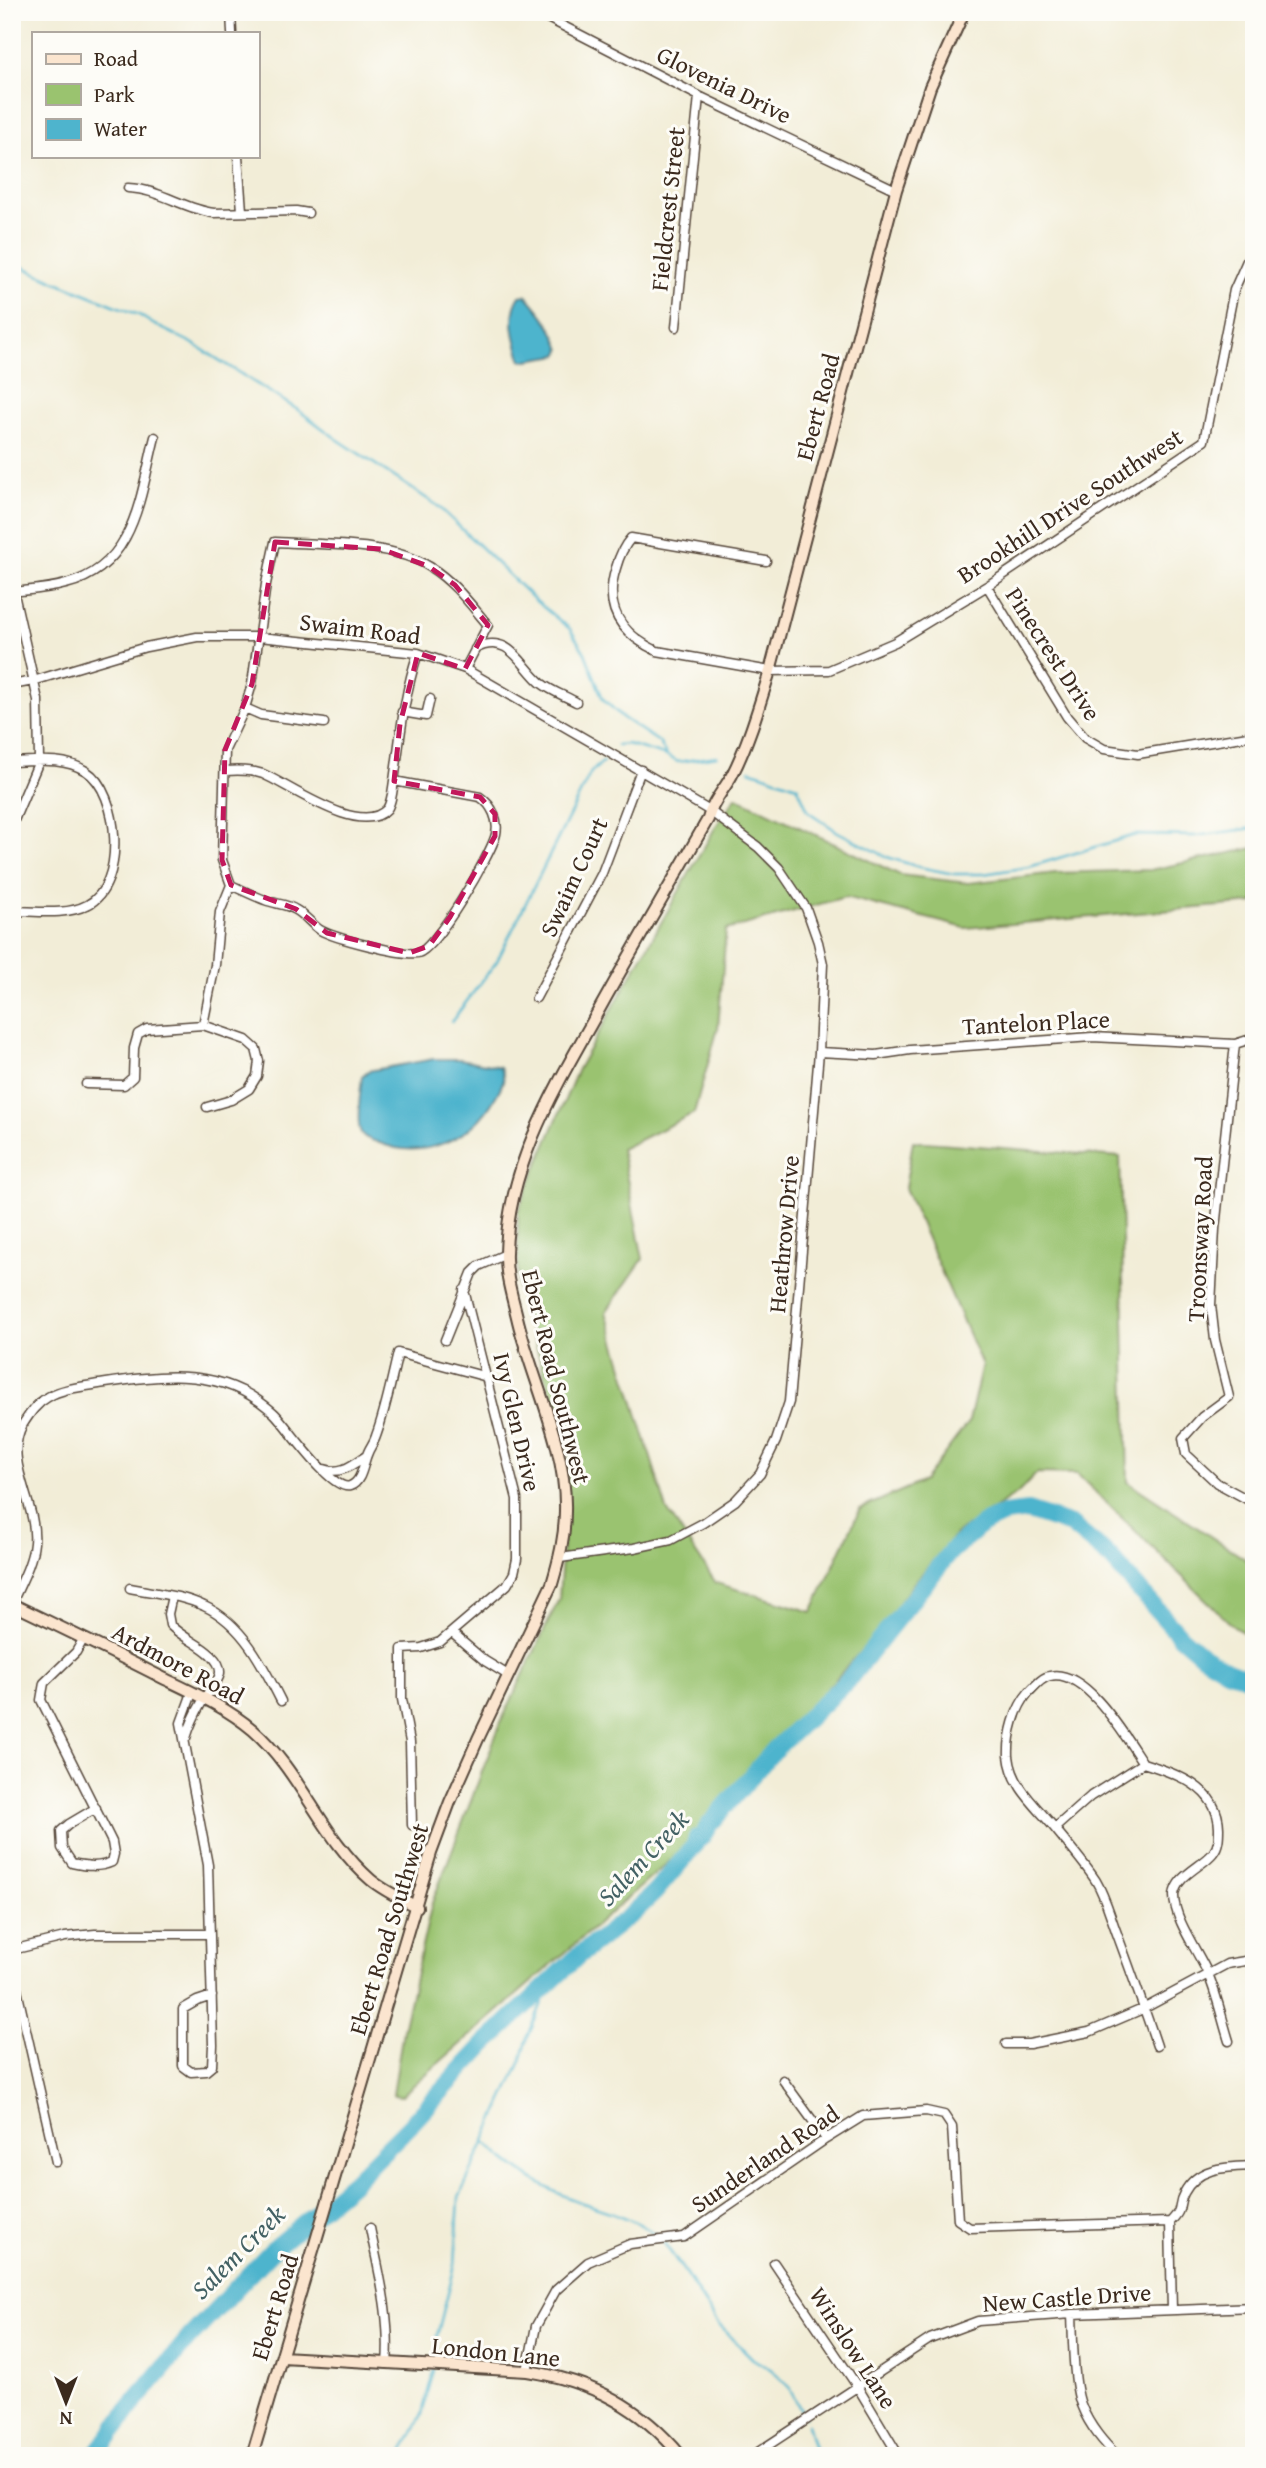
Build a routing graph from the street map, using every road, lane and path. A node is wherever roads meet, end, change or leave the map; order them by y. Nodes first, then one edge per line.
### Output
1 (231, 12) edge
2 (536, 12) edge
3 (964, 12) edge
4 (232, 32) edge
5 (699, 96) junction
6 (238, 158) edge
7 (128, 188) dead end
8 (896, 190) junction
9 (242, 211) junction
10 (308, 213) dead end
11 (1254, 245) edge
12 (676, 327) dead end
13 (155, 437) dead end
14 (766, 561) dead end
15 (986, 586) junction
16 (13, 590) edge
17 (259, 637) junction
18 (474, 650) junction
19 (418, 653) junction
20 (465, 669) junction
21 (771, 671) junction
22 (33, 681) junction
23 (12, 685) edge
24 (430, 699) dead end
25 (576, 702) dead end
26 (245, 708) junction
27 (402, 712) junction
28 (324, 723) dead end
29 (1254, 735) edge
30 (39, 761) junction
31 (12, 762) edge
32 (642, 770) junction
33 (225, 771) junction
34 (394, 781) junction
35 (710, 811) junction
36 (12, 825) edge
37 (231, 885) junction
38 (12, 911) edge
39 (536, 998) dead end
40 (203, 1025) junction
41 (1254, 1038) edge
42 (1235, 1044) junction
43 (819, 1052) junction
44 (86, 1084) dead end
45 (207, 1107) dead end
46 (506, 1254) junction
47 (464, 1290) junction
48 (445, 1340) dead end
49 (487, 1377) junction
50 (366, 1456) junction
51 (321, 1468) junction
52 (1254, 1503) edge
53 (560, 1558) junction
54 (130, 1588) dead end
55 (172, 1596) junction
56 (12, 1604) edge
57 (452, 1633) junction
58 (84, 1638) junction
59 (508, 1675) junction
60 (192, 1693) junction
61 (204, 1698) junction
62 (281, 1701) dead end
63 (186, 1740) junction
64 (1143, 1763) junction
65 (96, 1808) junction
66 (412, 1825) dead end
67 (1055, 1828) junction
68 (417, 1907) junction
69 (210, 1934) junction
70 (12, 1950) edge
71 (1254, 1962) edge
72 (12, 1968) edge
73 (1209, 1976) junction
74 (212, 1996) junction
75 (1145, 2008) junction
76 (1229, 2041) dead end
77 (1006, 2044) dead end
78 (1157, 2046) dead end
79 (783, 2080) dead end
80 (826, 2139) junction
81 (56, 2162) dead end
82 (1254, 2166) edge
83 (338, 2171) joint
84 (1170, 2222) junction
85 (370, 2228) dead end
86 (774, 2263) dead end
87 (1254, 2307) edge
88 (1172, 2310) junction
89 (1072, 2314) junction
90 (282, 2357) junction
91 (387, 2364) junction
92 (527, 2371) junction
93 (857, 2386) junction
94 (252, 2456) edge
95 (681, 2456) edge
96 (752, 2456) edge
97 (899, 2456) edge
98 (1118, 2456) edge

1 - 4 street
2 - 5 street, Glovenia Drive
3 - 8 main road, Ebert Road
5 - 8 street, Glovenia Drive
5 - 12 street, Fieldcrest Street
6 - 9 street
7 - 9 street
8 - 21 main road, Ebert Road
9 - 10 street
11 - 15 street, Brookhill Drive Southwest
13 - 16 street
14 - 21 street, Brookhill Drive Southwest
15 - 21 street, Brookhill Drive Southwest
15 - 29 street, Pinecrest Drive
16 - 22 street
17 - 18 street
17 - 19 street, Swaim Road
17 - 22 street, Swaim Road
17 - 26 street
18 - 20 street
18 - 25 street
19 - 20 street, Swaim Road
19 - 27 street
20 - 32 street, Swaim Road
21 - 35 main road, Ebert Road
22 - 23 street, Swaim Road
22 - 30 street
24 - 27 street
26 - 28 street
26 - 33 street
27 - 34 street
30 - 31 street
30 - 36 street
30 - 38 street
32 - 35 street, Swaim Road
32 - 39 street, Swaim Court
33 - 34 street
33 - 37 street
34 - 37 street
35 - 43 street, Heathrow Drive
35 - 46 main road, Ebert Road Southwest
37 - 40 street
40 - 44 street
40 - 45 street
41 - 42 street, Tantelon Place
42 - 43 street, Tantelon Place
42 - 52 street, Troonsway Road
43 - 53 street, Heathrow Drive
46 - 47 street
46 - 53 main road, Ebert Road Southwest
47 - 48 street
47 - 49 street, Ivy Glen Drive
49 - 50 street
49 - 57 street, Ivy Glen Drive
50 - 51 street
50 - 51 street
51 - 56 street
53 - 59 main road, Ebert Road Southwest
54 - 55 street
55 - 61 street
55 - 62 street
56 - 58 main road, Ardmore Road
57 - 59 street
57 - 66 street, Ivy Glen Drive
58 - 60 main road, Ardmore Road
58 - 65 street
59 - 68 main road, Ebert Road Southwest
60 - 61 main road, Ardmore Road
60 - 63 street
61 - 63 street
61 - 68 main road, Ardmore Road
63 - 69 street
64 - 67 street
64 - 67 street
64 - 73 street
65 - 65 street
67 - 75 street
68 - 83 main road, Ebert Road Southwest
69 - 70 street
69 - 74 street
71 - 73 street
72 - 81 street
73 - 75 street
73 - 76 street
74 - 74 street
75 - 77 street
75 - 78 street
79 - 80 street
80 - 84 street, Sunderland Road
80 - 92 street, Sunderland Road
82 - 84 street
83 - 90 main road, Ebert Road
84 - 88 street
85 - 91 street
86 - 93 street, Winslow Lane
87 - 88 street, New Castle Drive
88 - 89 street, New Castle Drive
89 - 93 street, New Castle Drive
89 - 98 street
90 - 91 main road, London Lane
90 - 94 main road, Ebert Road
91 - 92 main road, London Lane
92 - 95 main road, London Lane
93 - 96 street, New Castle Drive
93 - 97 street, Winslow Lane

